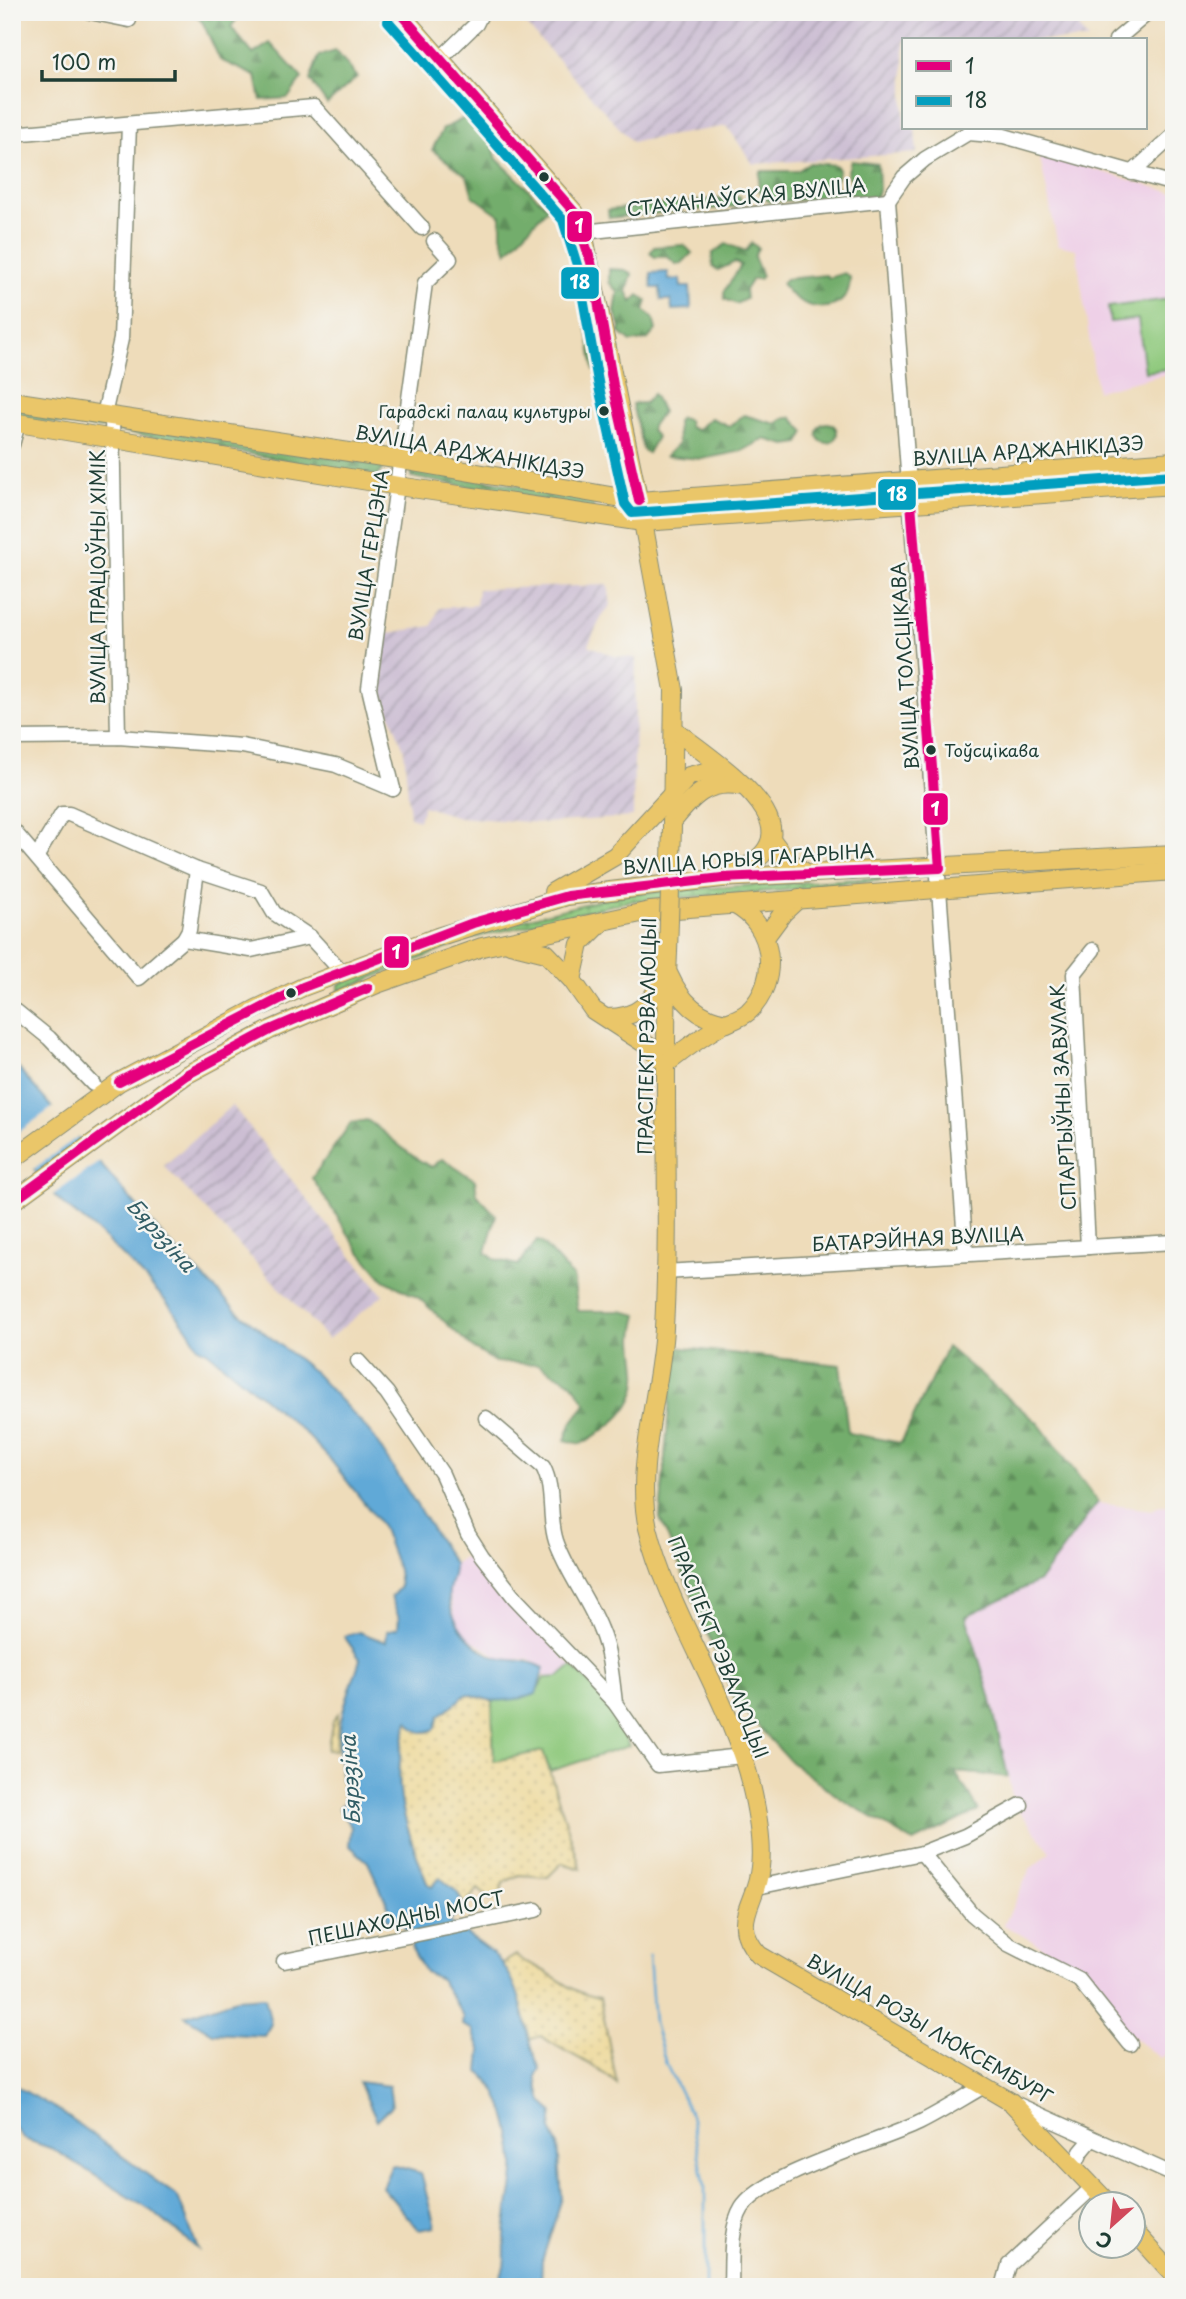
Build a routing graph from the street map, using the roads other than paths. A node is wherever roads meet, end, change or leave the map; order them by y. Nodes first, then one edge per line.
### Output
1 (90, 12) edge
2 (482, 12) edge
3 (1149, 12) edge
4 (402, 13) edge
5 (130, 20) dead end
6 (1118, 38) edge
7 (440, 60) junction
8 (129, 125) junction
9 (1009, 132) edge
10 (12, 134) edge
11 (1174, 135) edge
12 (1132, 173) junction
13 (1174, 184) edge
14 (888, 200) junction
15 (422, 228) dead end
16 (583, 232) junction
17 (434, 241) dead end
18 (12, 401) edge
19 (108, 416) junction
20 (15, 423) edge
21 (115, 437) junction
22 (12, 445) edge
23 (402, 460) junction
24 (1174, 461) edge
25 (908, 479) junction
26 (1174, 485) edge
27 (398, 486) junction
28 (639, 501) junction
29 (911, 503) junction
30 (643, 522) junction
31 (675, 730) junction
32 (118, 737) junction
33 (12, 738) edge
34 (721, 768) junction
35 (743, 786) junction
36 (673, 795) junction
37 (672, 825) junction
38 (12, 829) edge
39 (771, 839) junction
40 (1174, 854) edge
41 (37, 856) junction
42 (940, 868) junction
43 (197, 870) junction
44 (1174, 872) edge
45 (806, 873) junction
46 (722, 878) junction
47 (941, 889) junction
48 (799, 898) junction
49 (735, 905) junction
50 (513, 914) junction
51 (601, 922) junction
52 (766, 936) junction
53 (310, 937) junction
54 (184, 939) junction
55 (503, 943) junction
56 (1093, 950) dead end
57 (667, 972) junction
58 (343, 973) junction
59 (572, 980) junction
60 (12, 1008) edge
61 (607, 1018) junction
62 (727, 1023) junction
63 (666, 1064) junction
64 (93, 1084) dead end
65 (12, 1160) edge
66 (12, 1202) edge
67 (1174, 1242) edge
68 (1088, 1247) junction
69 (966, 1254) junction
70 (664, 1272) junction
71 (358, 1361) dead end
72 (485, 1418) dead end
73 (615, 1703) junction
74 (742, 1756) junction
75 (1021, 1805) dead end
76 (922, 1853) junction
77 (757, 1886) junction
78 (536, 1910) dead end
79 (749, 1944) joint
80 (284, 1962) dead end
81 (1130, 2043) dead end
82 (984, 2086) junction
83 (1012, 2102) junction
84 (1091, 2140) junction
85 (1075, 2166) junction
86 (1174, 2175) edge
87 (1093, 2187) junction
88 (1096, 2190) edge
89 (1148, 2247) edge
90 (1174, 2275) edge
91 (731, 2287) edge
92 (1003, 2287) edge

1 - 5 street
2 - 7 street
3 - 6 street
4 - 7 main road, ПРАСПЕКТ РЭВАЛЮЦЫІ
7 - 16 main road, ПРАСПЕКТ РЭВАЛЮЦЫІ
8 - 10 street
8 - 15 street
8 - 19 street, ВУЛІЦА ПРАЦОЎНЫ ХІМІК
9 - 12 street, СТАХАНАЎСКАЯ ВУЛІЦА
9 - 14 street, СТАХАНАЎСКАЯ ВУЛІЦА
11 - 12 street
12 - 13 street, СТАХАНАЎСКАЯ ВУЛІЦА
14 - 16 street, СТАХАНАЎСКАЯ ВУЛІЦА
14 - 25 street, ВУЛІЦА ТОЛСЦІКАВА
16 - 28 main road, ПРАСПЕКТ РЭВАЛЮЦЫІ
17 - 23 street, ВУЛІЦА ГЕРЦЭНА
18 - 19 main road, ВУЛІЦА АРДЖАНІКІДЗЭ
19 - 21 street, ВУЛІЦА ПРАЦОЎНЫ ХІМІК
19 - 23 main road, ВУЛІЦА АРДЖАНІКІДЗЭ
20 - 21 main road
20 - 22 street
21 - 27 main road
21 - 32 street, ВУЛІЦА ПРАЦОЎНЫ ХІМІК
23 - 27 street, ВУЛІЦА ГЕРЦЭНА
23 - 28 main road, ВУЛІЦА АРДЖАНІКІДЗЭ
24 - 25 main road, ВУЛІЦА АРДЖАНІКІДЗЭ
25 - 28 main road, ВУЛІЦА АРДЖАНІКІДЗЭ
25 - 29 street, ВУЛІЦА ТОЛСЦІКАВА
26 - 29 main road
27 - 30 main road
27 - 32 street, ВУЛІЦА ГЕРЦЭНА
28 - 30 main road, ПРАСПЕКТ РЭВАЛЮЦЫІ
29 - 30 main road
29 - 42 street, ВУЛІЦА ТОЛСЦІКАВА
30 - 31 main road, ПРАСПЕКТ РЭВАЛЮЦЫІ
31 - 34 main road
31 - 36 main road, ПРАСПЕКТ РЭВАЛЮЦЫІ
32 - 33 street
34 - 35 main road
34 - 36 main road
35 - 37 main road
35 - 39 main road
36 - 37 main road, ПРАСПЕКТ РЭВАЛЮЦЫІ
36 - 50 main road
37 - 57 main road, ПРАСПЕКТ РЭВАЛЮЦЫІ, bridge
38 - 41 street
39 - 45 main road
39 - 46 main road
40 - 42 main road, ВУЛІЦА ЮРЫЯ ГАГАРЫНА
41 - 43 street
41 - 54 street
42 - 45 main road, ВУЛІЦА ЮРЫЯ ГАГАРЫНА
42 - 47 street, ВУЛІЦА ТОЛСЦІКАВА
43 - 53 street
43 - 54 street
44 - 47 main road
45 - 46 main road, ВУЛІЦА ЮРЫЯ ГАГАРЫНА
46 - 50 main road, ВУЛІЦА ЮРЫЯ ГАГАРЫНА
47 - 48 main road
47 - 69 street, ВУЛІЦА ТОЛСЦІКАВА
48 - 49 main road
48 - 52 main road
49 - 51 main road
49 - 52 main road
50 - 58 main road, ВУЛІЦА ЮРЫЯ ГАГАРЫНА
51 - 55 main road
51 - 59 main road
52 - 62 main road
53 - 54 street
53 - 58 street
55 - 59 main road
55 - 66 main road
56 - 68 street, СПАРТЫЎНЫ ЗАВУЛАК
57 - 61 main road
57 - 62 main road
57 - 63 main road, ПРАСПЕКТ РЭВАЛЮЦЫІ
58 - 65 main road, ВУЛІЦА ЮРЫЯ ГАГАРЫНА
59 - 61 main road
60 - 64 street
61 - 63 main road
62 - 63 main road
63 - 70 main road, ПРАСПЕКТ РЭВАЛЮЦЫІ
67 - 68 street, БАТАРЭЙНАЯ ВУЛІЦА
68 - 69 street, БАТАРЭЙНАЯ ВУЛІЦА
69 - 70 street, БАТАРЭЙНАЯ ВУЛІЦА
70 - 74 main road, ПРАСПЕКТ РЭВАЛЮЦЫІ
71 - 73 street
72 - 73 street
73 - 74 street
74 - 77 main road, ПРАСПЕКТ РЭВАЛЮЦЫІ
75 - 76 street
76 - 77 street
76 - 81 street
77 - 79 main road, ПРАСПЕКТ РЭВАЛЮЦЫІ
78 - 80 street, ПЕШАХОДНЫ МОСТ
79 - 82 main road, ВУЛІЦА РОЗЫ ЛЮКСЕМБУРГ
82 - 83 main road, ВУЛІЦА РОЗЫ ЛЮКСЕМБУРГ
82 - 91 street
83 - 84 street, ВУЛІЦА РОЗЫ ЛЮКСЕМБУРГ
83 - 85 main road
84 - 85 street
84 - 86 street, ВУЛІЦА РОЗЫ ЛЮКСЕМБУРГ
85 - 87 main road
87 - 88 main road
87 - 92 street
89 - 90 main road

